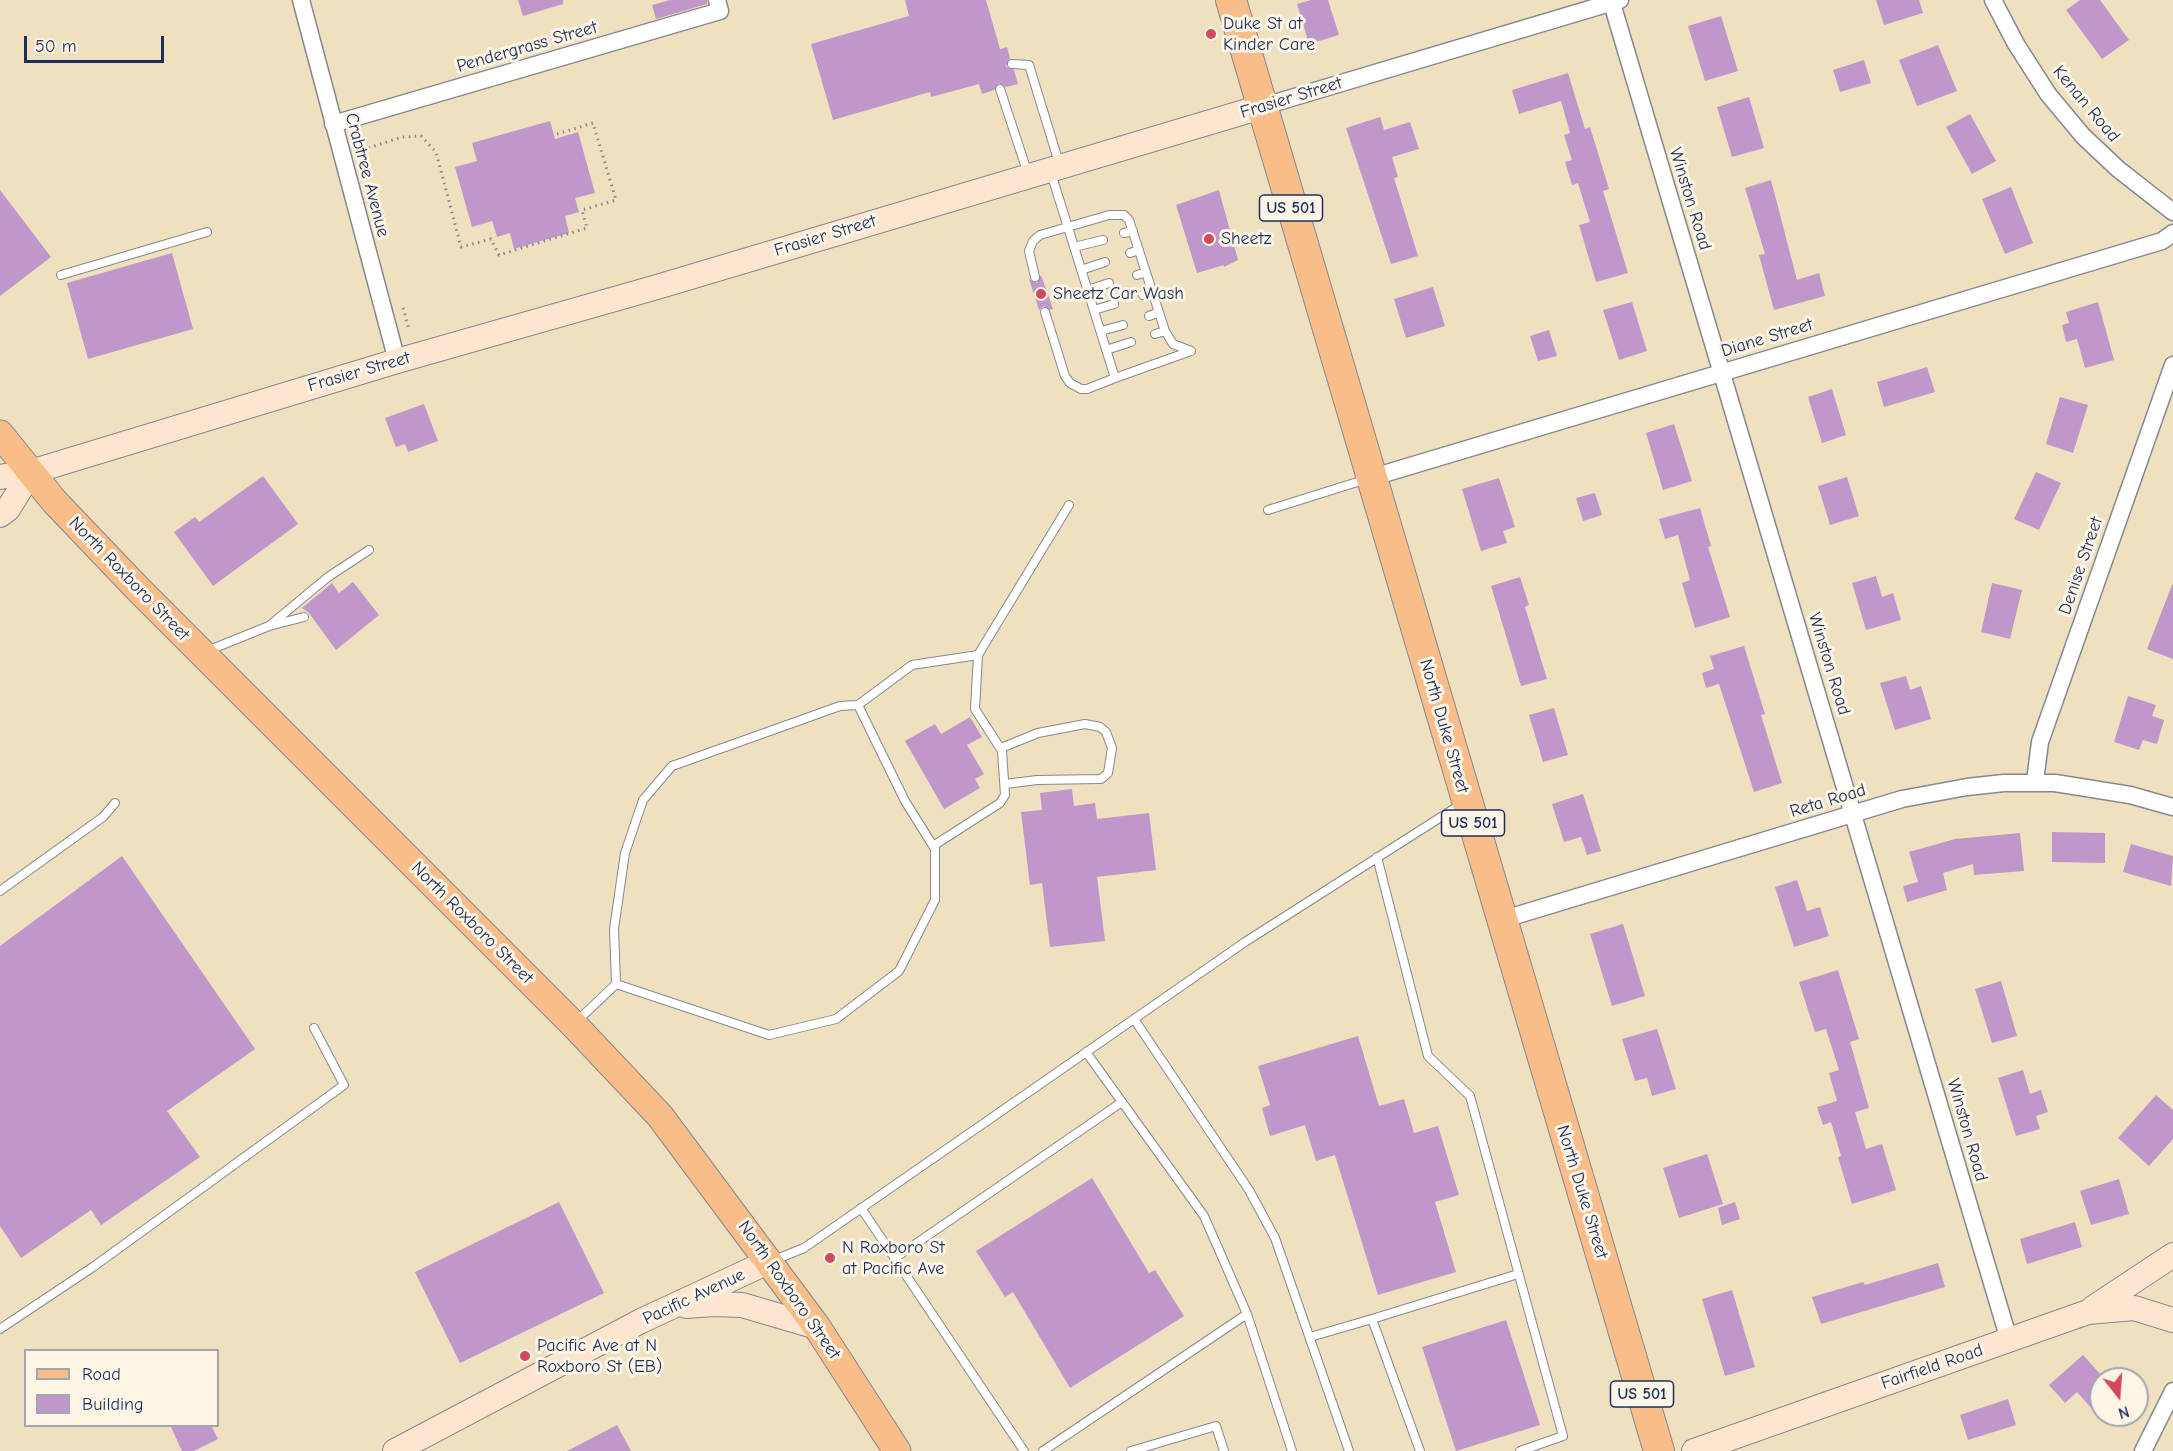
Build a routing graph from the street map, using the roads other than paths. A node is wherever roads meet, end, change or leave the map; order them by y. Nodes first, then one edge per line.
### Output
1 (301, 0) edge
2 (717, 0) edge
3 (1231, 0) edge
4 (1993, 0) edge
5 (1614, 1) edge
6 (1012, 64) dead end
7 (1000, 89) dead end
8 (1261, 107) junction
9 (333, 124) junction
10 (1046, 170) junction
11 (2173, 212) edge
12 (1068, 227) junction
13 (207, 232) dead end
14 (2173, 233) edge
15 (1103, 240) dead end
16 (1074, 247) junction
17 (1105, 262) dead end
18 (1081, 270) junction
19 (1146, 272) junction
20 (61, 275) dead end
21 (1137, 275) dead end
22 (1035, 277) dead end
23 (1109, 283) dead end
24 (1088, 290) junction
25 (1153, 293) junction
26 (1143, 295) dead end
27 (1114, 304) dead end
28 (1094, 310) junction
29 (1045, 312) dead end
30 (1159, 312) junction
31 (1149, 316) dead end
32 (1123, 325) dead end
33 (1101, 331) junction
34 (1165, 331) junction
35 (1155, 334) dead end
36 (1131, 342) dead end
37 (1106, 350) junction
38 (397, 361) junction
39 (2173, 365) edge
40 (1722, 372) junction
41 (1115, 378) junction
42 (0, 434) edge
43 (31, 472) junction
44 (0, 477) edge
45 (1370, 478) junction
46 (1069, 505) dead end
47 (1269, 510) dead end
48 (0, 515) edge
49 (369, 550) dead end
50 (304, 617) dead end
51 (269, 626) junction
52 (201, 653) junction
53 (978, 655) junction
54 (858, 705) junction
55 (1000, 748) junction
56 (2035, 781) junction
57 (1005, 784) junction
58 (1466, 801) junction
59 (115, 803) dead end
60 (2173, 807) edge
61 (1853, 814) junction
62 (933, 846) junction
63 (1377, 857) junction
64 (0, 891) edge
65 (1501, 920) junction
66 (616, 984) junction
67 (1134, 1019) junction
68 (574, 1025) junction
69 (314, 1028) dead end
70 (1086, 1052) junction
71 (1122, 1102) junction
72 (861, 1208) junction
73 (2173, 1255) edge
74 (895, 1258) junction
75 (770, 1261) junction
76 (1518, 1274) junction
77 (668, 1308) junction
78 (2088, 1312) junction
79 (1247, 1314) junction
80 (1372, 1319) junction
81 (2173, 1320) edge
82 (818, 1327) junction
83 (0, 1329) edge
84 (1310, 1337) junction
85 (2009, 1340) junction
86 (2173, 1391) edge
87 (395, 1451) edge
88 (897, 1451) edge
89 (1024, 1451) edge
90 (1043, 1451) edge
91 (1131, 1451) edge
92 (1224, 1451) edge
93 (1292, 1451) edge
94 (1349, 1451) edge
95 (1420, 1451) edge
96 (1520, 1451) edge
97 (1659, 1451) edge
98 (1694, 1451) edge
99 (2143, 1451) edge

1 - 9 street, Crabtree Avenue
2 - 9 street, Pendergrass Street
3 - 8 highway, North Duke Street / US 501
4 - 11 street, Kenan Road
5 - 8 street, Frasier Street
5 - 40 street, Winston Road
6 - 10 lane
7 - 10 lane
8 - 10 street, Frasier Street
8 - 45 highway, North Duke Street / US 501
9 - 38 street, Crabtree Avenue
10 - 12 lane
10 - 38 street, Frasier Street
12 - 16 lane
12 - 19 lane
12 - 22 lane
13 - 20 lane
14 - 40 street, Diane Street
15 - 16 lane
16 - 18 lane
17 - 18 lane
18 - 24 lane
19 - 21 lane
19 - 25 lane
23 - 24 lane
24 - 28 lane
25 - 26 lane
25 - 30 lane
27 - 28 lane
28 - 33 lane
29 - 41 lane
30 - 31 lane
30 - 34 lane
32 - 33 lane
33 - 37 lane
34 - 35 lane
34 - 41 lane
36 - 37 lane
37 - 41 lane
38 - 43 street, Frasier Street
39 - 56 street, Denise Street
40 - 45 street, Diane Street
40 - 61 street, Winston Road
42 - 43 main road, North Roxboro Street
43 - 44 street, Frasier Street
43 - 48 street
43 - 52 main road, North Roxboro Street
45 - 47 lane
45 - 58 highway, North Duke Street / US 501
46 - 53 lane
49 - 51 lane
50 - 51 lane
51 - 52 lane
52 - 68 main road, North Roxboro Street
53 - 54 lane
53 - 55 lane
54 - 62 lane
54 - 66 lane
55 - 57 lane
55 - 57 lane
56 - 60 street, Reta Road
56 - 61 street, Reta Road
57 - 62 lane
58 - 63 lane
58 - 65 highway, North Duke Street / US 501
59 - 64 lane
61 - 65 street, Reta Road
61 - 85 street, Winston Road
62 - 66 lane
63 - 67 lane
63 - 76 lane
65 - 97 highway, North Duke Street / US 501
66 - 68 lane
67 - 70 lane
67 - 84 lane
68 - 75 main road, North Roxboro Street
69 - 83 lane
70 - 71 lane
70 - 72 lane
71 - 74 lane
71 - 79 lane
72 - 74 lane
72 - 75 lane
73 - 78 street
74 - 89 lane
75 - 77 street, Pacific Avenue
75 - 82 main road, North Roxboro Street
76 - 80 lane
76 - 96 lane
77 - 82 street
77 - 87 street, Pacific Avenue
78 - 81 street, Fairfield Road
78 - 85 street, Fairfield Road
79 - 90 lane
79 - 93 lane
80 - 84 lane
80 - 95 lane
82 - 88 main road, North Roxboro Street
84 - 94 lane
85 - 98 street, Fairfield Road
86 - 99 street
91 - 92 lane

